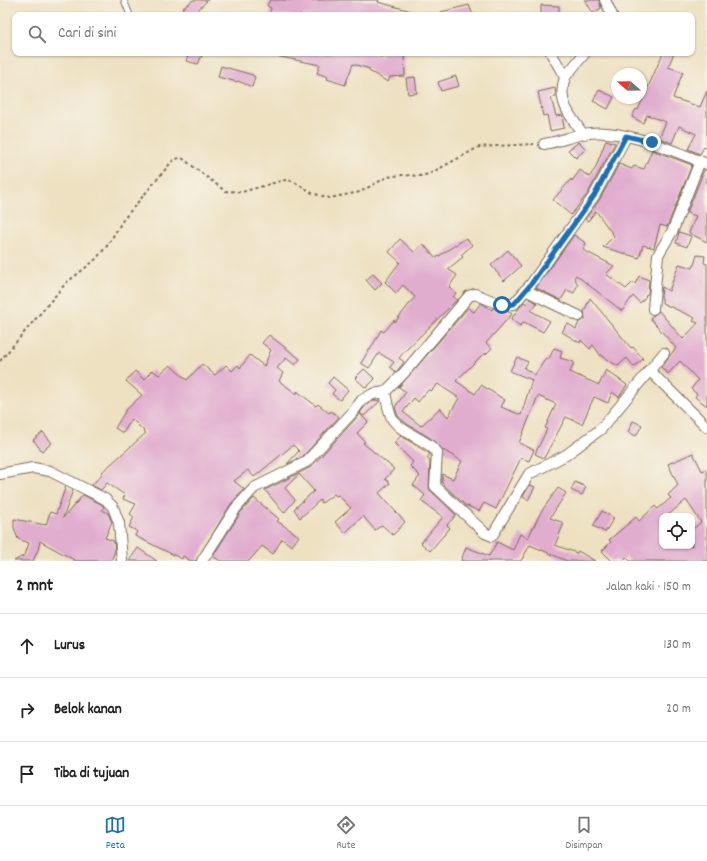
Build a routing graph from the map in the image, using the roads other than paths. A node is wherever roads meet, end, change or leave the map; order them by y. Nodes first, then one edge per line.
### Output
1 (124, 0) edge
2 (605, 0) edge
3 (129, 12) edge
4 (611, 12) edge
5 (553, 56) edge
6 (582, 56) edge
7 (565, 77) junction
8 (583, 134) junction
9 (626, 136) junction
10 (544, 144) road end
11 (703, 162) edge
12 (525, 290) junction
13 (654, 309) dead end
14 (579, 316) dead end
15 (664, 354) dead end
16 (649, 370) junction
17 (385, 392) junction
18 (707, 427) edge
19 (0, 474) edge
20 (122, 561) edge
21 (202, 561) edge

1 - 3 lane
2 - 4 street
5 - 7 street
6 - 7 street
7 - 8 street
8 - 9 street
8 - 10 street
9 - 11 street
9 - 12 street
11 - 13 street
12 - 14 street
12 - 17 street
15 - 16 street
16 - 17 street
16 - 18 street
17 - 21 street
19 - 20 street

